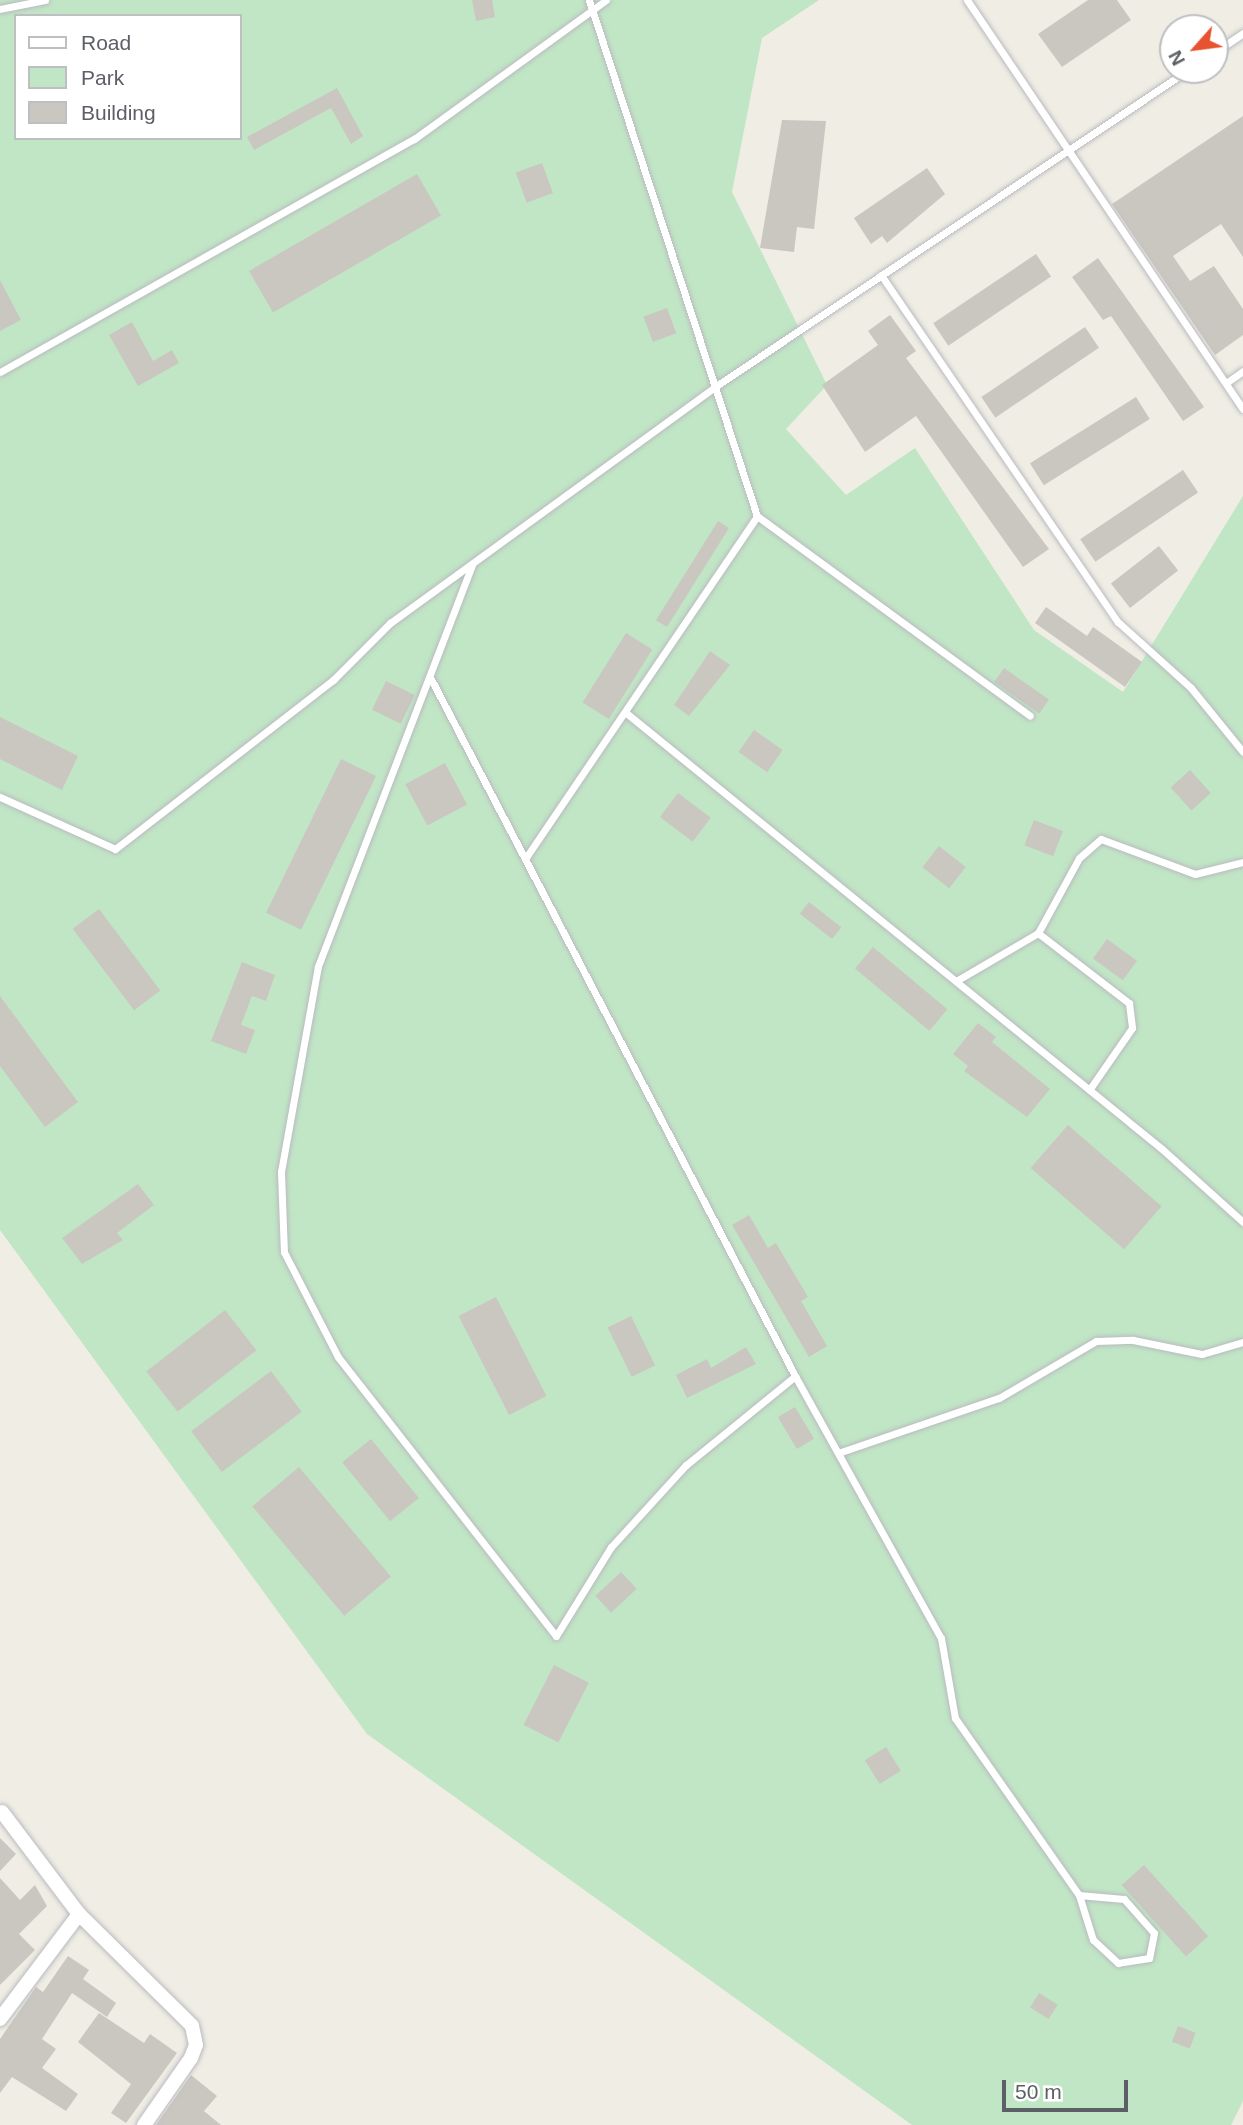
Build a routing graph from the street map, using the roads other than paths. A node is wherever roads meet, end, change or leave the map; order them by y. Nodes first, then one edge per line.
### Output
1 (45, 0) edge
2 (589, 0) edge
3 (606, 0) edge
4 (968, 0) edge
5 (0, 9) edge
6 (593, 10) junction
7 (1167, 84) edge
8 (1072, 148) junction
9 (881, 275) junction
10 (1243, 371) edge
11 (0, 372) edge
12 (1226, 383) junction
13 (719, 384) junction
14 (1243, 409) edge
15 (757, 516) junction
16 (472, 565) junction
17 (431, 679) junction
18 (625, 712) junction
19 (1030, 716) dead end
20 (1243, 752) edge
21 (0, 797) edge
22 (525, 859) junction
23 (1243, 862) edge
24 (1038, 933) junction
25 (956, 981) junction
26 (1089, 1090) junction
27 (1243, 1222) edge
28 (1243, 1342) edge
29 (795, 1376) junction
30 (838, 1453) junction
31 (2, 1812) dead end
32 (1079, 1895) junction
33 (79, 1914) junction
34 (0, 2019) edge
35 (144, 2125) edge

1 - 5 lane
2 - 6 lane
3 - 6 lane
4 - 8 lane
6 - 11 lane
6 - 13 lane
7 - 8 lane
8 - 9 lane
8 - 12 lane
9 - 13 lane
9 - 20 lane
10 - 12 lane
12 - 14 lane
13 - 15 lane
13 - 16 lane
15 - 18 lane
15 - 19 lane
16 - 17 lane
16 - 21 lane
17 - 22 lane
17 - 29 lane
18 - 22 lane
18 - 25 lane
22 - 29 lane
23 - 24 lane
24 - 25 lane
24 - 26 lane
25 - 26 lane
26 - 27 lane
28 - 30 lane
29 - 30 lane
30 - 32 lane
31 - 33 street
32 - 32 lane
33 - 34 street
33 - 35 street

